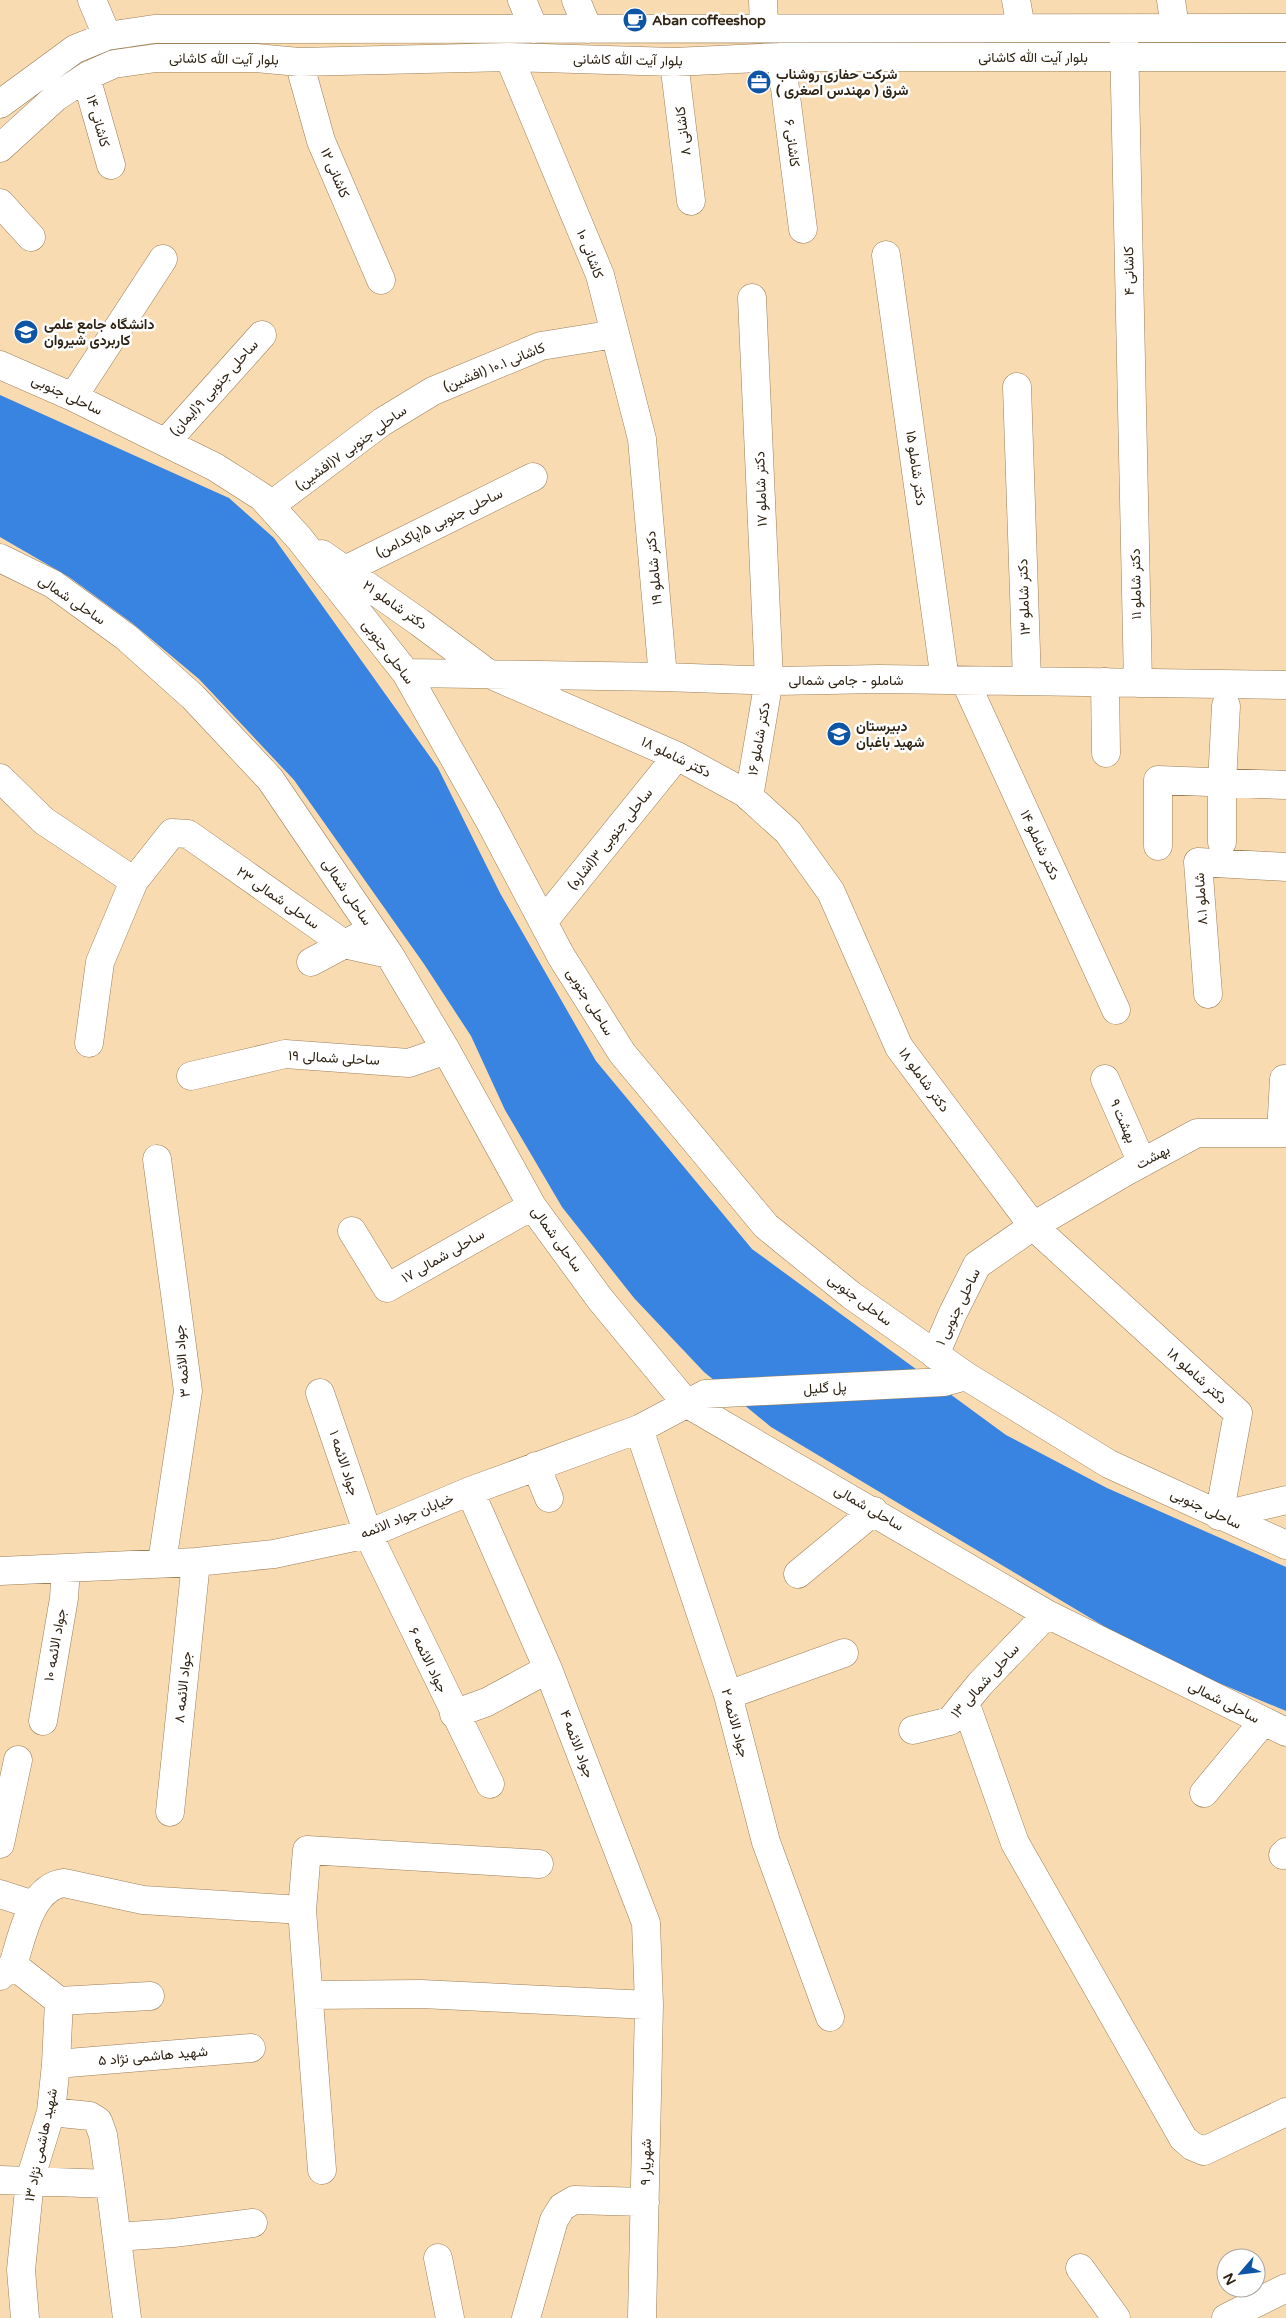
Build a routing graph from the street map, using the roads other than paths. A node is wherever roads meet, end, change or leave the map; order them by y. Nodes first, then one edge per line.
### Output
1 (92, 0) edge
2 (522, 0) edge
3 (576, 0) edge
4 (763, 0) edge
5 (1016, 0) edge
6 (1171, 0) edge
7 (764, 28) junction
8 (1021, 28) junction
9 (1124, 28) junction
10 (1176, 28) junction
11 (1286, 28) edge
12 (534, 29) junction
13 (588, 29) junction
14 (107, 36) junction
15 (781, 57) junction
16 (1125, 57) junction
17 (1286, 57) edge
18 (509, 58) junction
19 (299, 62) junction
20 (674, 62) junction
21 (86, 77) junction
22 (0, 104) edge
23 (0, 148) edge
24 (111, 165) dead end
25 (691, 201) dead end
26 (0, 204) edge
27 (803, 229) dead end
28 (32, 237) dead end
29 (886, 255) dead end
30 (163, 259) dead end
31 (381, 280) dead end
32 (752, 298) dead end
33 (615, 334) junction
34 (262, 335) dead end
35 (5, 364) edge
36 (1016, 388) dead end
37 (433, 391) joint
38 (73, 397) junction
39 (166, 442) junction
40 (644, 459) joint
41 (532, 477) dead end
42 (1134, 485) joint
43 (270, 506) junction
44 (299, 538) junction
45 (0, 558) edge
46 (345, 570) junction
47 (406, 673) junction
48 (489, 674) junction
49 (664, 677) junction
50 (769, 680) junction
51 (955, 680) junction
52 (1027, 681) junction
53 (1105, 682) junction
54 (1138, 683) junction
55 (1286, 685) edge
56 (1226, 706) dead end
57 (1106, 753) dead end
58 (677, 756) junction
59 (0, 778) edge
60 (1222, 783) junction
61 (1286, 785) edge
62 (749, 797) junction
63 (1222, 842) dead end
64 (1158, 846) dead end
65 (1286, 867) edge
66 (134, 881) junction
67 (543, 922) junction
68 (372, 929) junction
69 (344, 944) junction
70 (389, 954) junction
71 (311, 962) dead end
72 (1208, 994) dead end
73 (1116, 1010) dead end
74 (89, 1043) dead end
75 (446, 1050) junction
76 (191, 1076) dead end
77 (1105, 1079) dead end
78 (1284, 1079) dead end
79 (1283, 1133) edge
80 (156, 1159) dead end
81 (1142, 1163) junction
82 (532, 1206) junction
83 (1033, 1226) junction
84 (352, 1231) dead end
85 (935, 1355) junction
86 (955, 1379) junction
87 (320, 1392) dead end
88 (696, 1398) junction
89 (639, 1429) junction
90 (536, 1466) junction
91 (470, 1491) junction
92 (549, 1498) dead end
93 (1286, 1500) edge
94 (874, 1511) junction
95 (1219, 1516) junction
96 (368, 1534) junction
97 (1286, 1545) edge
98 (162, 1562) junction
99 (196, 1562) junction
100 (66, 1568) junction
101 (0, 1571) edge
102 (798, 1574) dead end
103 (1047, 1614) junction
104 (844, 1653) dead end
105 (548, 1669) junction
106 (728, 1695) junction
107 (965, 1702) junction
108 (454, 1714) junction
109 (43, 1721) dead end
110 (1275, 1727) edge
111 (913, 1730) dead end
112 (18, 1760) dead end
113 (490, 1784) dead end
114 (1204, 1793) dead end
115 (170, 1812) dead end
116 (0, 1844) edge
117 (539, 1864) dead end
118 (0, 1894) edge
119 (34, 1905) junction
120 (302, 1910) junction
121 (6, 1971) edge
122 (309, 1995) junction
123 (150, 1996) dead end
124 (59, 2002) junction
125 (649, 2005) junction
126 (830, 2017) dead end
127 (251, 2048) dead end
128 (56, 2064) junction
129 (51, 2112) junction
130 (1286, 2112) edge
131 (322, 2170) dead end
132 (0, 2180) edge
133 (30, 2180) junction
134 (110, 2184) junction
135 (645, 2202) junction
136 (253, 2223) dead end
137 (117, 2237) junction
138 (438, 2258) dead end
139 (1080, 2268) dead end
140 (1285, 2291) edge
141 (25, 2318) edge
142 (127, 2318) edge
143 (450, 2318) edge
144 (526, 2318) edge
145 (642, 2318) edge
146 (1116, 2318) edge
147 (1226, 2318) edge

1 - 14 street
2 - 12 street
3 - 13 street
4 - 7 street
5 - 8 street
6 - 10 street
7 - 8 street, بلوار آیت الله کاشانی
7 - 13 street, بلوار آیت الله کاشانی
8 - 9 street, بلوار آیت الله کاشانی
9 - 10 street, بلوار آیت الله کاشانی
9 - 16 street, کاشانی ۴
10 - 11 street, بلوار آیت الله کاشانی
12 - 13 street, بلوار آیت الله کاشانی
12 - 14 street, بلوار آیت الله کاشانی
14 - 22 street, بلوار آیت الله کاشانی
15 - 16 street, بلوار آیت الله کاشانی
15 - 20 street, بلوار آیت الله کاشانی
15 - 27 street, کاشانی ۶
16 - 17 street, بلوار آیت الله کاشانی
16 - 42 street, کاشانی ۴
18 - 19 street, بلوار آیت الله کاشانی
18 - 20 street, بلوار آیت الله کاشانی
18 - 33 street, کاشانی ۱۰
19 - 21 street, بلوار آیت الله کاشانی
19 - 31 street, کاشانی ۱۲
20 - 25 street, کاشانی ۸
21 - 23 street, بلوار آیت الله کاشانی
21 - 24 street, کاشانی ۱۴
26 - 28 street
29 - 51 street, دکتر شاملو ۱۵
30 - 38 street
32 - 50 street, دکتر شاملو ۱۷
33 - 37 street, کاشانی ۱۰.۱ (افشین)
33 - 40 street, کاشانی ۱۰
34 - 39 street, ساحلی جنوبی ۹(ایمان)
35 - 38 street, ساحلی جنوبی
36 - 52 street, دکتر شاملو ۱۳
37 - 43 street, ساحلی جنوبی ۷(افشین)
38 - 39 street, ساحلی جنوبی
39 - 43 street, ساحلی جنوبی
40 - 49 street, دکتر شاملو ۱۹
41 - 46 street, ساحلی جنوبی ۵(پاکدامن)
42 - 54 street, دکتر شاملو ۱۱
43 - 44 street, ساحلی جنوبی
44 - 46 street, دکتر شاملو ۲۱
44 - 47 street, ساحلی جنوبی
45 - 68 street, ساحلی شمالی
46 - 48 street, دکتر شاملو ۲۱
47 - 48 street, شاملو - جامی شمالی
47 - 67 street, ساحلی جنوبی
48 - 49 street, شاملو - جامی شمالی
48 - 58 street, دکتر شاملو ۱۸
49 - 50 street, شاملو - جامی شمالی
50 - 51 street, شاملو - جامی شمالی
50 - 62 street, دکتر شاملو ۱۶
51 - 52 street, شاملو - جامی شمالی
51 - 73 street, دکتر شاملو ۱۴
52 - 53 street, شاملو - جامی شمالی
53 - 54 street, شاملو - جامی شمالی
53 - 57 street
54 - 55 street, شاملو - جامی شمالی
56 - 60 street
58 - 62 street, دکتر شاملو ۱۸
58 - 67 street, ساحلی جنوبی ۳(اشاره)
59 - 66 street
60 - 61 street
60 - 63 street
60 - 64 street
62 - 83 street, دکتر شاملو ۱۸
65 - 72 street, شاملو ۸.۱
66 - 69 street, ساحلی شمالی ۲۳
66 - 74 street
67 - 85 street, ساحلی جنوبی
68 - 69 street
68 - 70 street, ساحلی شمالی
69 - 70 street, ساحلی شمالی ۲۳
69 - 71 street
70 - 75 street, ساحلی شمالی
75 - 76 street, ساحلی شمالی ۱۹
75 - 82 street, ساحلی شمالی
77 - 81 street, بهشت ۹
78 - 79 street
79 - 81 street, بهشت
80 - 98 street, جواد الائمه ۳
81 - 83 street, بهشت
82 - 84 street, ساحلی شمالی ۱۷
82 - 88 street, ساحلی شمالی
83 - 85 street, ساحلی جنوبی ۱
83 - 95 street, دکتر شاملو ۱۸
85 - 86 street, ساحلی جنوبی
86 - 88 street, پل گلیل
86 - 95 street, ساحلی جنوبی
87 - 96 street, جواد الائمه ۱
88 - 89 street, خیابان جواد الائمه
88 - 94 street, ساحلی شمالی
89 - 90 street, خیابان جواد الائمه
89 - 106 street, جواد الائمه ۲
90 - 91 street, خیابان جواد الائمه
90 - 92 street
91 - 96 street, خیابان جواد الائمه
91 - 105 street, جواد الائمه ۴
93 - 95 street
94 - 102 street
94 - 103 street, ساحلی شمالی
95 - 97 street, ساحلی جنوبی
96 - 99 street, خیابان جواد الائمه
96 - 108 street, جواد الائمه ۶
98 - 99 street, خیابان جواد الائمه
98 - 100 street, خیابان جواد الائمه
99 - 115 street, جواد الائمه ۸
100 - 101 street, خیابان جواد الائمه
100 - 109 street, جواد الائمه ۱۰
103 - 107 street, ساحلی شمالی ۱۳
103 - 110 street, ساحلی شمالی
104 - 106 street
105 - 108 street
105 - 125 street, جواد الائمه ۴
106 - 126 street, جواد الائمه ۲
107 - 111 street, ساحلی شمالی ۱۳
107 - 130 street
108 - 113 street, جواد الائمه ۶
110 - 114 street
112 - 116 street
117 - 120 street
118 - 119 street
119 - 120 street
119 - 121 street
120 - 122 street
121 - 124 street
122 - 125 street
122 - 131 street
123 - 124 street
124 - 128 street, شهید هاشمی نژاد ۱۳
125 - 135 street, شهریار ۹
127 - 128 street, شهید هاشمی نژاد ۵
128 - 129 street, شهید هاشمی نژاد ۱۳
129 - 133 street, شهید هاشمی نژاد ۱۳
129 - 134 street
132 - 133 street
133 - 134 street
133 - 141 street, شهید هاشمی نژاد ۱۳
134 - 137 street
135 - 144 street
135 - 145 street, شهریار ۹
136 - 137 street
137 - 142 street
138 - 143 street
139 - 146 street
140 - 147 street

